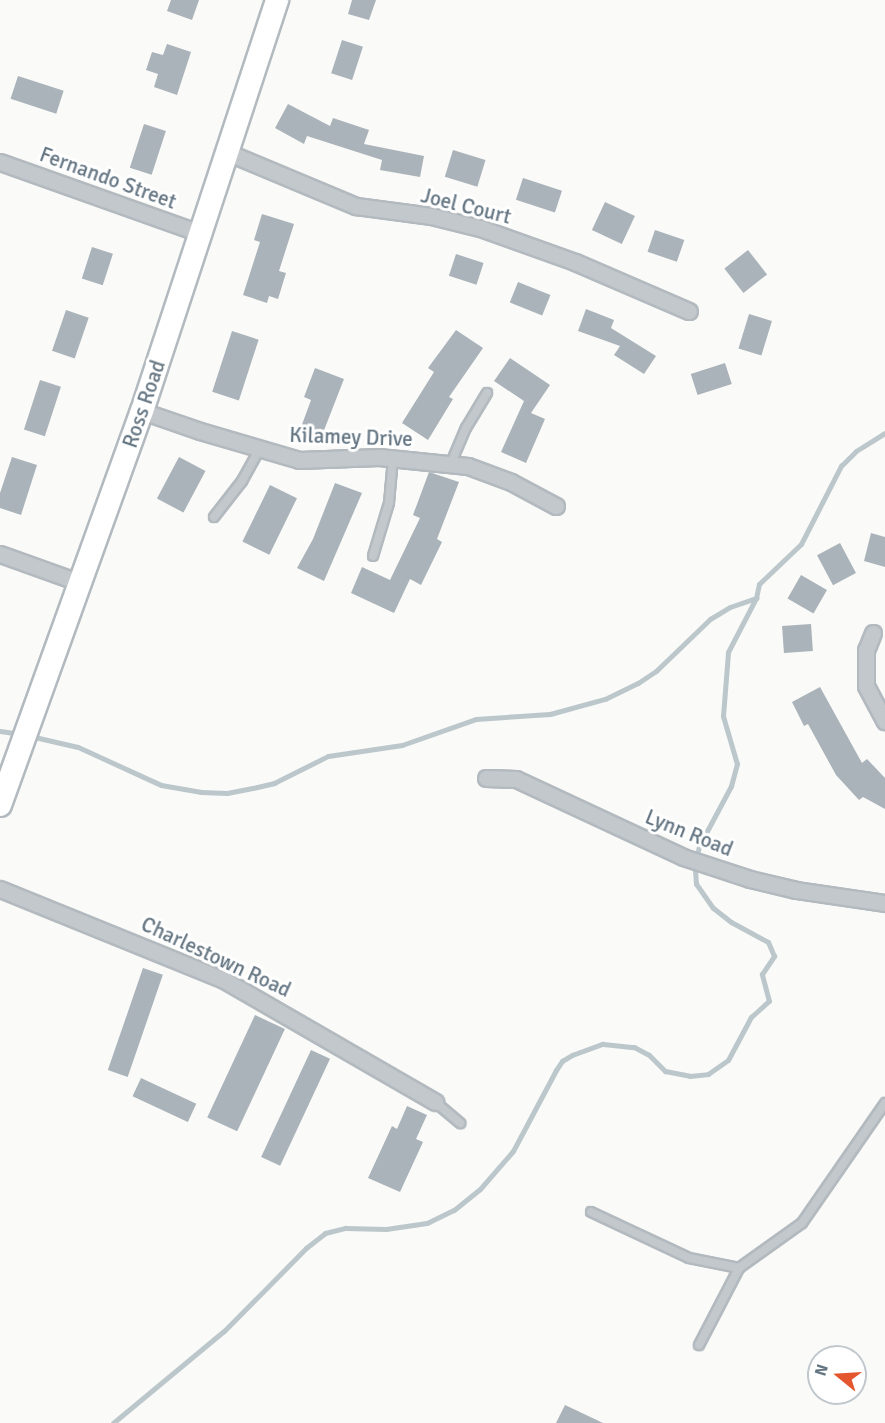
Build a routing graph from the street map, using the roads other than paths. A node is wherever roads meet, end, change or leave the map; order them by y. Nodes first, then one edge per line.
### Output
1 (278, 0) edge
2 (229, 153) junction
3 (0, 162) edge
4 (202, 234) junction
5 (689, 311) dead end
6 (488, 393) dead end
7 (142, 411) junction
8 (259, 450) junction
9 (393, 458) junction
10 (451, 463) junction
11 (556, 506) dead end
12 (213, 517) dead end
13 (0, 554) edge
14 (373, 556) dead end
15 (81, 583) junction
16 (873, 633) dead end
17 (885, 721) edge
18 (486, 778) dead end
19 (0, 805) edge
20 (0, 889) edge
21 (885, 903) edge
22 (435, 1102) joint
23 (885, 1103) edge
24 (460, 1123) dead end
25 (591, 1212) dead end
26 (739, 1268) junction
27 (699, 1345) dead end

1 - 2 street, Ross Road
2 - 4 street, Ross Road
2 - 5 street, Joel Court
3 - 4 street, Fernando Street
4 - 7 street, Ross Road
6 - 10 lane
7 - 8 street, Kilamey Drive
7 - 15 street, Ross Road
8 - 9 street, Kilamey Drive
8 - 12 lane
9 - 10 street, Kilamey Drive
9 - 14 lane
10 - 11 street, Kilamey Drive
13 - 15 street
15 - 19 street, Ross Road
16 - 17 street
18 - 21 street, Lynn Road
20 - 22 street, Charlestown Road
22 - 24 lane
23 - 26 lane
25 - 26 lane
26 - 27 lane

